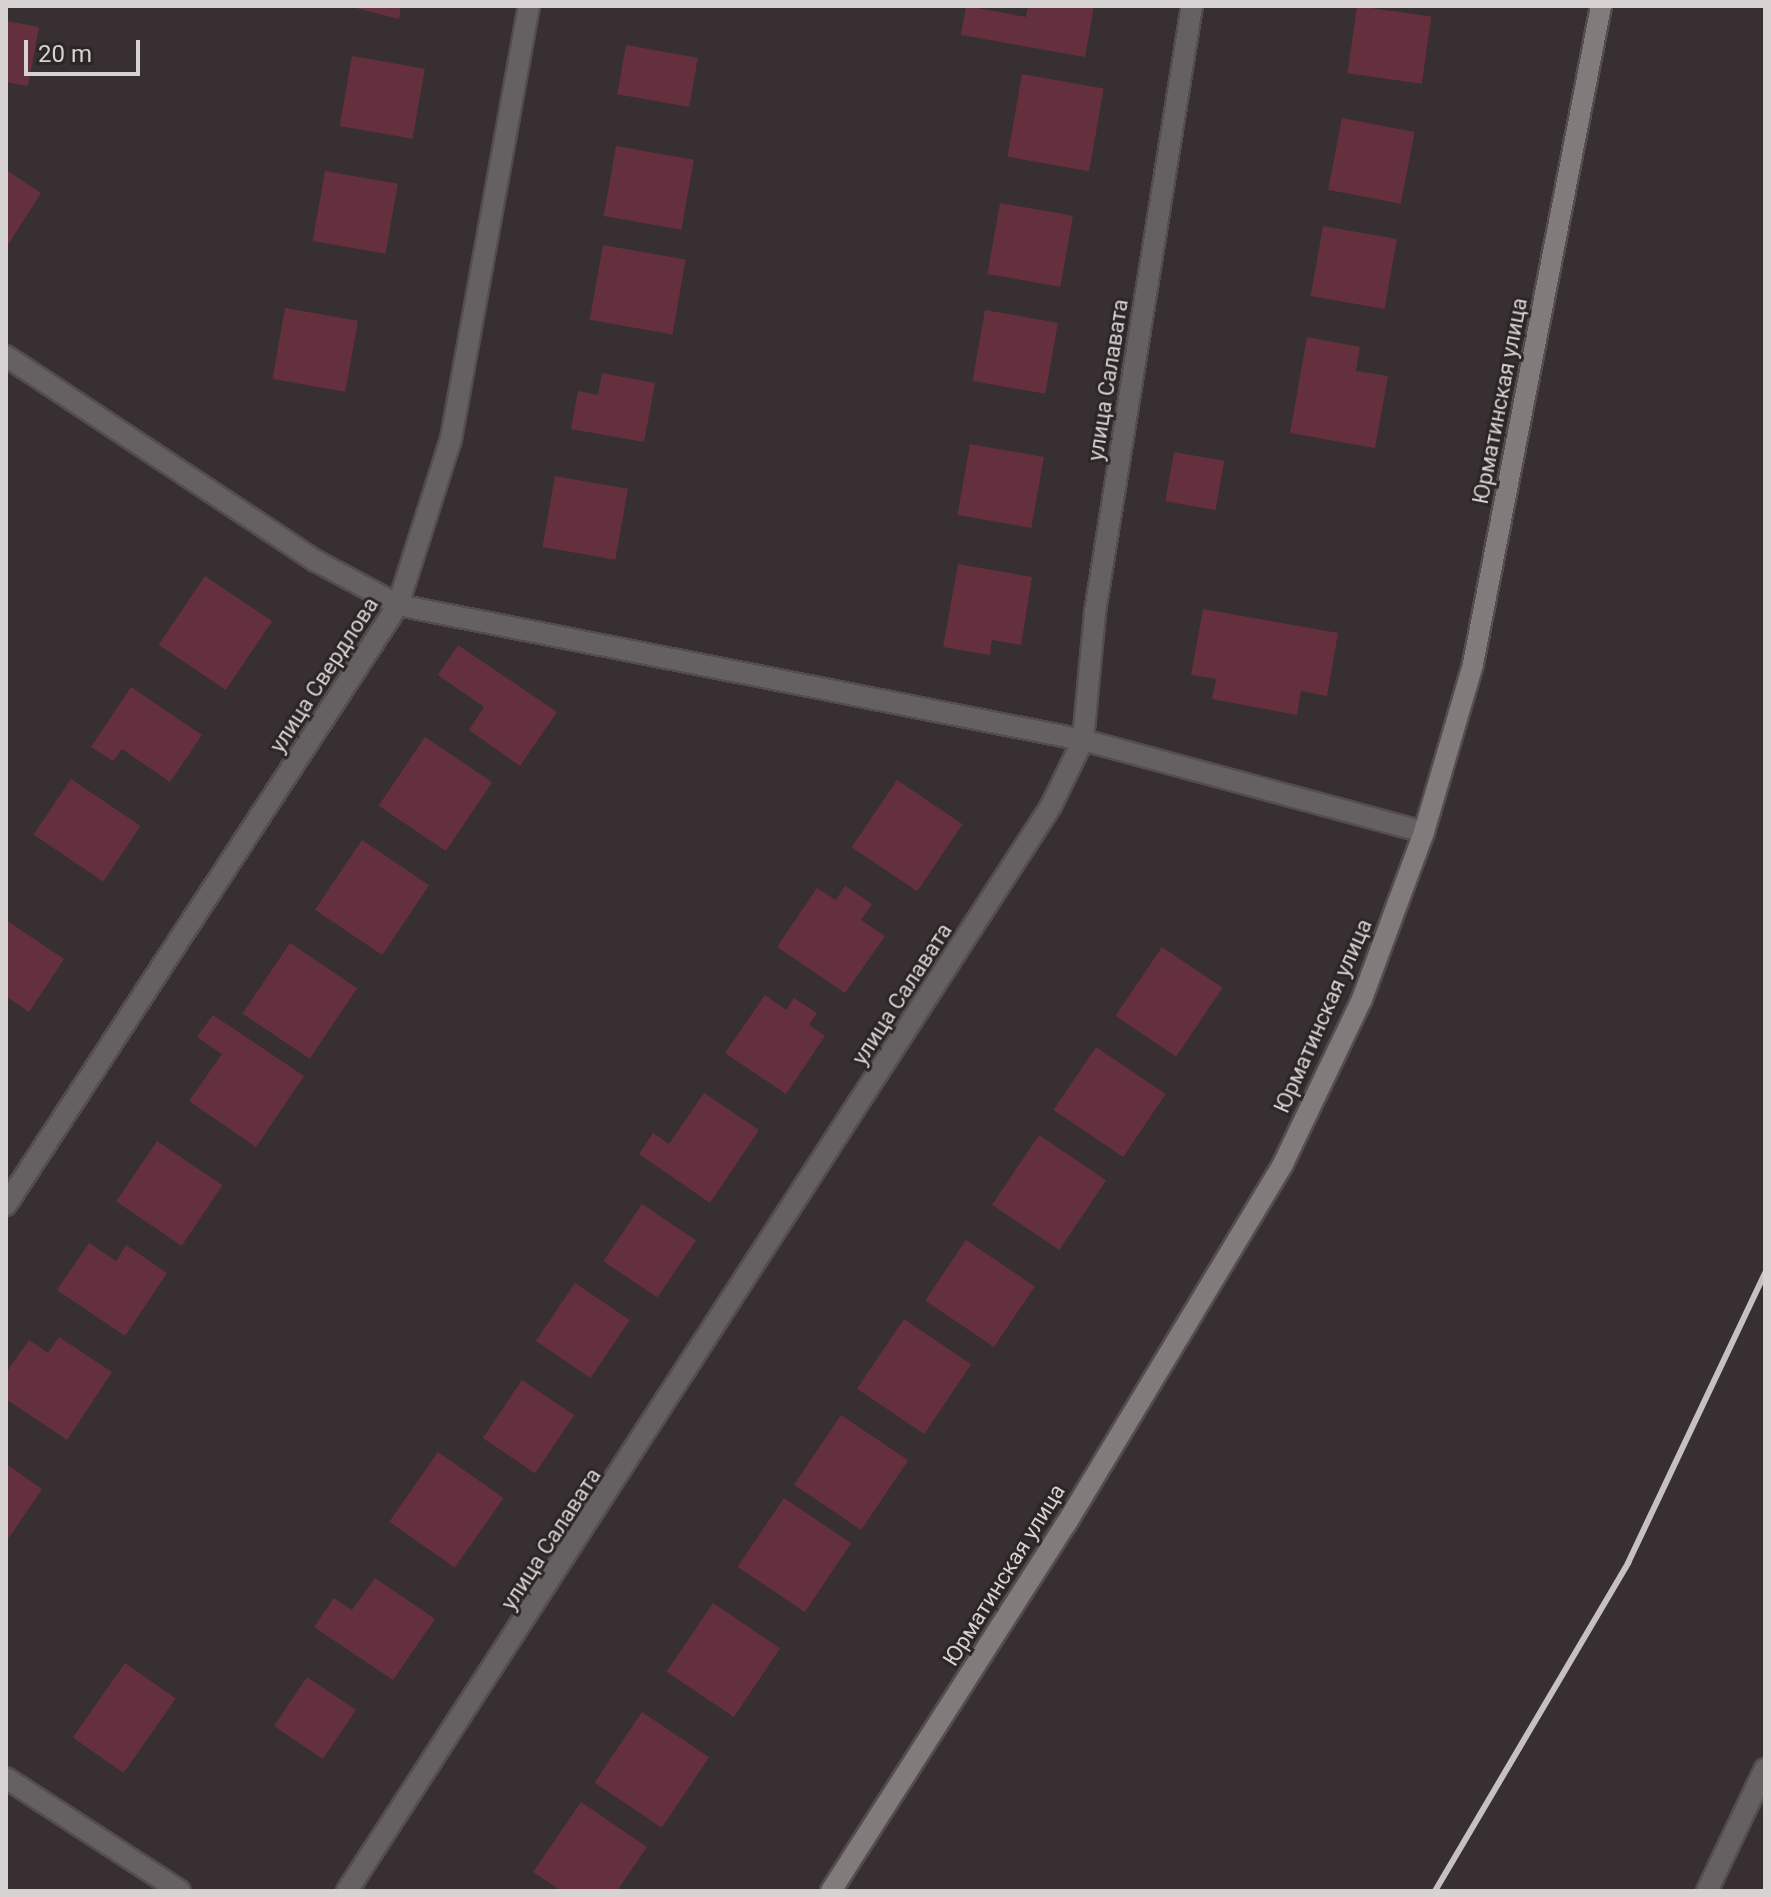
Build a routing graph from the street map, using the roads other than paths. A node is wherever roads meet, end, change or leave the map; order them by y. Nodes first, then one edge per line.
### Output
1 (529, 6) edge
2 (1192, 6) edge
3 (1601, 6) edge
4 (6, 356) edge
5 (398, 605) junction
6 (1083, 740) junction
7 (1424, 832) junction
8 (6, 1205) edge
9 (1765, 1769) edge
10 (6, 1778) edge
11 (180, 1891) edge
12 (347, 1891) edge
13 (831, 1891) edge
14 (1707, 1891) edge

1 - 5 street, улица Свердлова
2 - 6 street, улица Салавата
3 - 7 main road, Юрматинская улица
4 - 5 street
5 - 6 street
5 - 8 street, улица Свердлова
6 - 7 street
6 - 12 street, улица Салавата
7 - 13 main road, Юрматинская улица
9 - 14 street
10 - 11 street

